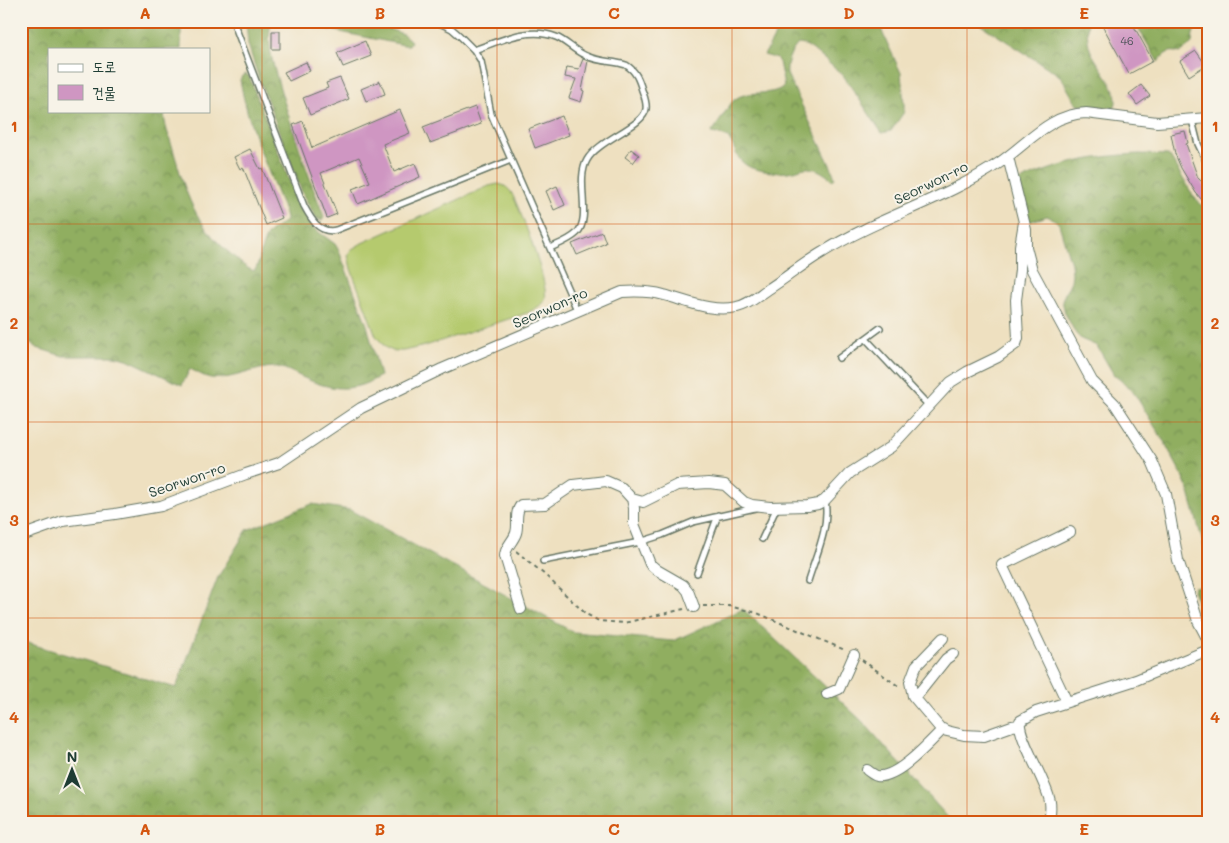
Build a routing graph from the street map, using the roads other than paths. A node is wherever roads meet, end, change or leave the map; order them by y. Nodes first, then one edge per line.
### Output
1 (233, 21) edge
2 (435, 21) edge
3 (474, 50) junction
4 (1208, 118) edge
5 (1192, 119) junction
6 (1008, 157) junction
7 (511, 160) junction
8 (1208, 165) edge
9 (1024, 222) junction
10 (550, 248) junction
11 (577, 310) junction
12 (880, 328) dead end
13 (866, 339) junction
14 (839, 358) dead end
15 (929, 406) junction
16 (632, 499) junction
17 (825, 500) junction
18 (762, 506) junction
19 (777, 507) junction
20 (718, 515) junction
21 (1070, 532) dead end
22 (21, 536) edge
23 (762, 539) dead end
24 (640, 542) junction
25 (543, 560) dead end
26 (697, 574) dead end
27 (808, 581) dead end
28 (694, 607) road end
29 (521, 609) dead end
30 (943, 638) dead end
31 (1208, 640) edge
32 (1208, 650) edge
33 (953, 654) dead end
34 (854, 655) road end
35 (827, 694) dead end
36 (915, 698) junction
37 (1067, 702) junction
38 (1019, 725) junction
39 (943, 729) junction
40 (867, 770) dead end
41 (1049, 822) edge

1 - 7 lane
2 - 3 lane
3 - 7 lane
3 - 10 lane
4 - 5 street
5 - 6 street, Seorwon-ro
5 - 8 lane
6 - 9 street
6 - 11 street, Seorwon-ro
7 - 10 lane
9 - 15 street
9 - 31 street
10 - 11 lane
11 - 22 street, Seorwon-ro
12 - 13 lane
13 - 14 lane
13 - 15 lane
15 - 17 street
16 - 18 street
16 - 24 street
16 - 29 street
17 - 19 street
17 - 27 lane
18 - 19 street
18 - 20 lane
19 - 23 lane
20 - 24 lane
20 - 26 lane
21 - 37 street
24 - 25 lane
24 - 28 street
30 - 36 street
32 - 37 street
33 - 36 street
34 - 35 street
36 - 39 street
37 - 38 street
38 - 39 street
38 - 41 street
39 - 40 street

